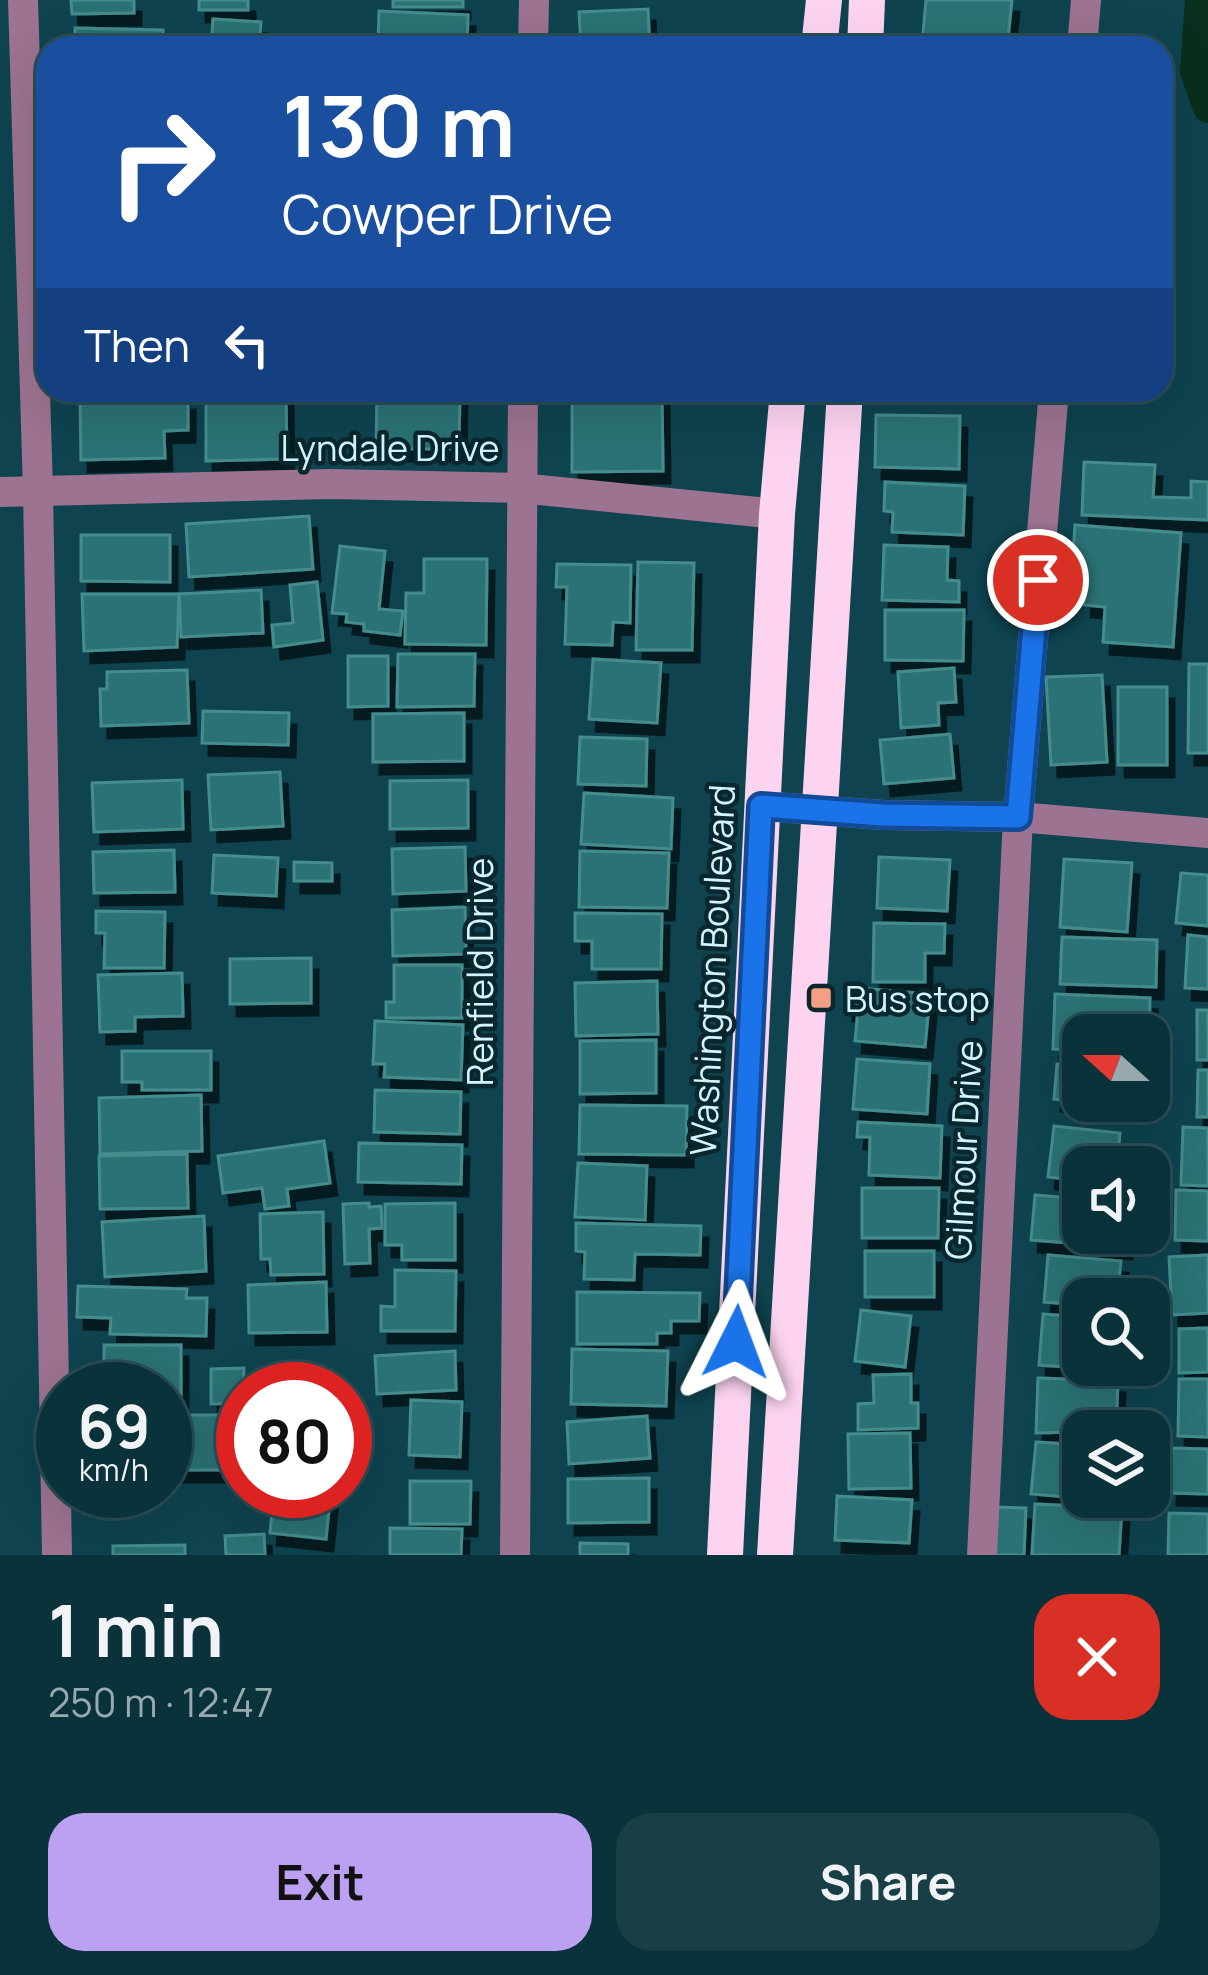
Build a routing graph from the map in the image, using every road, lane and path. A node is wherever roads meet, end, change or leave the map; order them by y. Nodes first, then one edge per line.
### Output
1 (23, 0) edge
2 (534, 0) edge
3 (824, 0) edge
4 (867, 0) edge
5 (1086, 0) edge
6 (533, 36) edge
7 (820, 36) edge
8 (866, 36) edge
9 (1083, 36) edge
10 (523, 402) edge
11 (787, 402) edge
12 (844, 402) edge
13 (1053, 402) edge
14 (520, 488) junction
15 (38, 490) junction
16 (0, 492) edge
17 (777, 514) junction
18 (761, 806) junction
19 (818, 812) junction
20 (1018, 817) junction
21 (1208, 832) edge
22 (57, 1555) edge
23 (515, 1555) edge
24 (725, 1555) edge
25 (775, 1555) edge
26 (982, 1555) edge

1 - 15 street
2 - 6 street
3 - 7 highway
4 - 8 highway
5 - 9 street
10 - 14 street, Renfield Drive
11 - 17 highway, Washington Boulevard
12 - 19 highway
13 - 20 street, Gilmour Drive
14 - 15 street, Lyndale Drive
14 - 17 street, Lyndale Drive
14 - 23 street, Renfield Drive
15 - 16 street, Lyndale Drive
15 - 22 street
17 - 18 highway, Washington Boulevard
18 - 19 street
18 - 24 highway, Washington Boulevard
19 - 20 street
19 - 25 highway
20 - 21 street
20 - 26 street, Gilmour Drive

